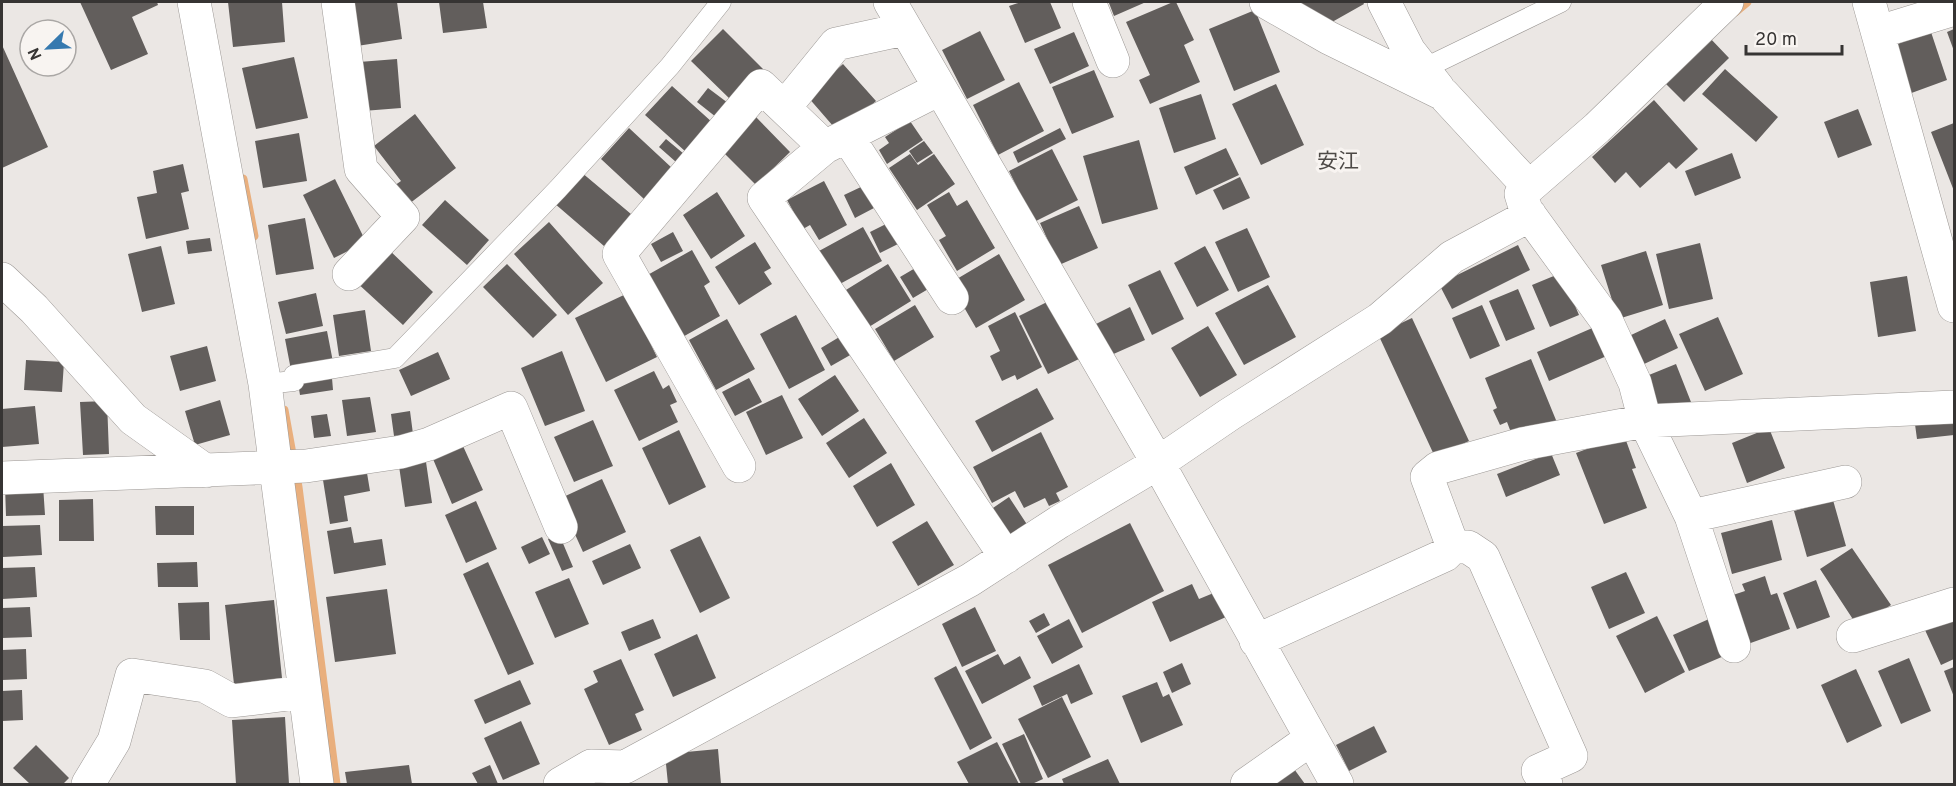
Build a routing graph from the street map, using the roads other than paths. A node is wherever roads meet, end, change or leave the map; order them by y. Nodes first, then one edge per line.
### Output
1 (194, 2) edge
2 (338, 2) edge
3 (721, 2) edge
4 (1089, 2) edge
5 (1266, 2) edge
6 (1384, 2) edge
7 (1561, 2) edge
8 (1869, 2) edge
9 (1710, 8) edge
10 (1954, 9) edge
11 (897, 15) edge
12 (1879, 32) junction
13 (1113, 61) dead end
14 (1423, 69) junction
15 (939, 89) junction
16 (1443, 94) junction
17 (784, 108) junction
18 (836, 141) junction
19 (1527, 203) junction
20 (349, 274) dead end
21 (2, 279) edge
22 (952, 298) dead end
23 (1954, 306) edge
24 (276, 383) junction
25 (1954, 407) edge
26 (1645, 421) junction
27 (1158, 463) junction
28 (740, 466) dead end
29 (289, 467) junction
30 (206, 471) junction
31 (2, 477) edge
32 (1845, 482) dead end
33 (1691, 516) junction
34 (561, 527) dead end
35 (1453, 547) junction
36 (1001, 551) junction
37 (1954, 604) edge
38 (1853, 636) dead end
39 (1256, 641) junction
40 (1734, 646) dead end
41 (304, 692) junction
42 (1311, 739) junction
43 (88, 784) edge
44 (317, 784) edge
45 (560, 784) edge
46 (1247, 784) edge
47 (1337, 784) edge
48 (1546, 784) edge

1 - 24 street
2 - 20 street
3 - 24 lane
4 - 13 street
5 - 16 street
6 - 14 street
7 - 14 lane
8 - 12 street
9 - 19 street
10 - 12 street
11 - 15 street
11 - 17 street
12 - 23 street
14 - 16 street
15 - 18 street
15 - 27 street
16 - 19 street
17 - 18 street
17 - 28 street
18 - 22 street
18 - 36 street
19 - 26 street
19 - 27 street
21 - 30 street
24 - 29 street
25 - 26 street
26 - 33 street
26 - 35 street
27 - 36 street
27 - 39 street
29 - 30 street
29 - 34 street
29 - 41 street
30 - 31 street
32 - 33 street
33 - 40 street
35 - 39 street
35 - 48 street
36 - 45 street
37 - 38 street
39 - 42 street
41 - 43 street
41 - 44 street
42 - 46 street
42 - 47 street

